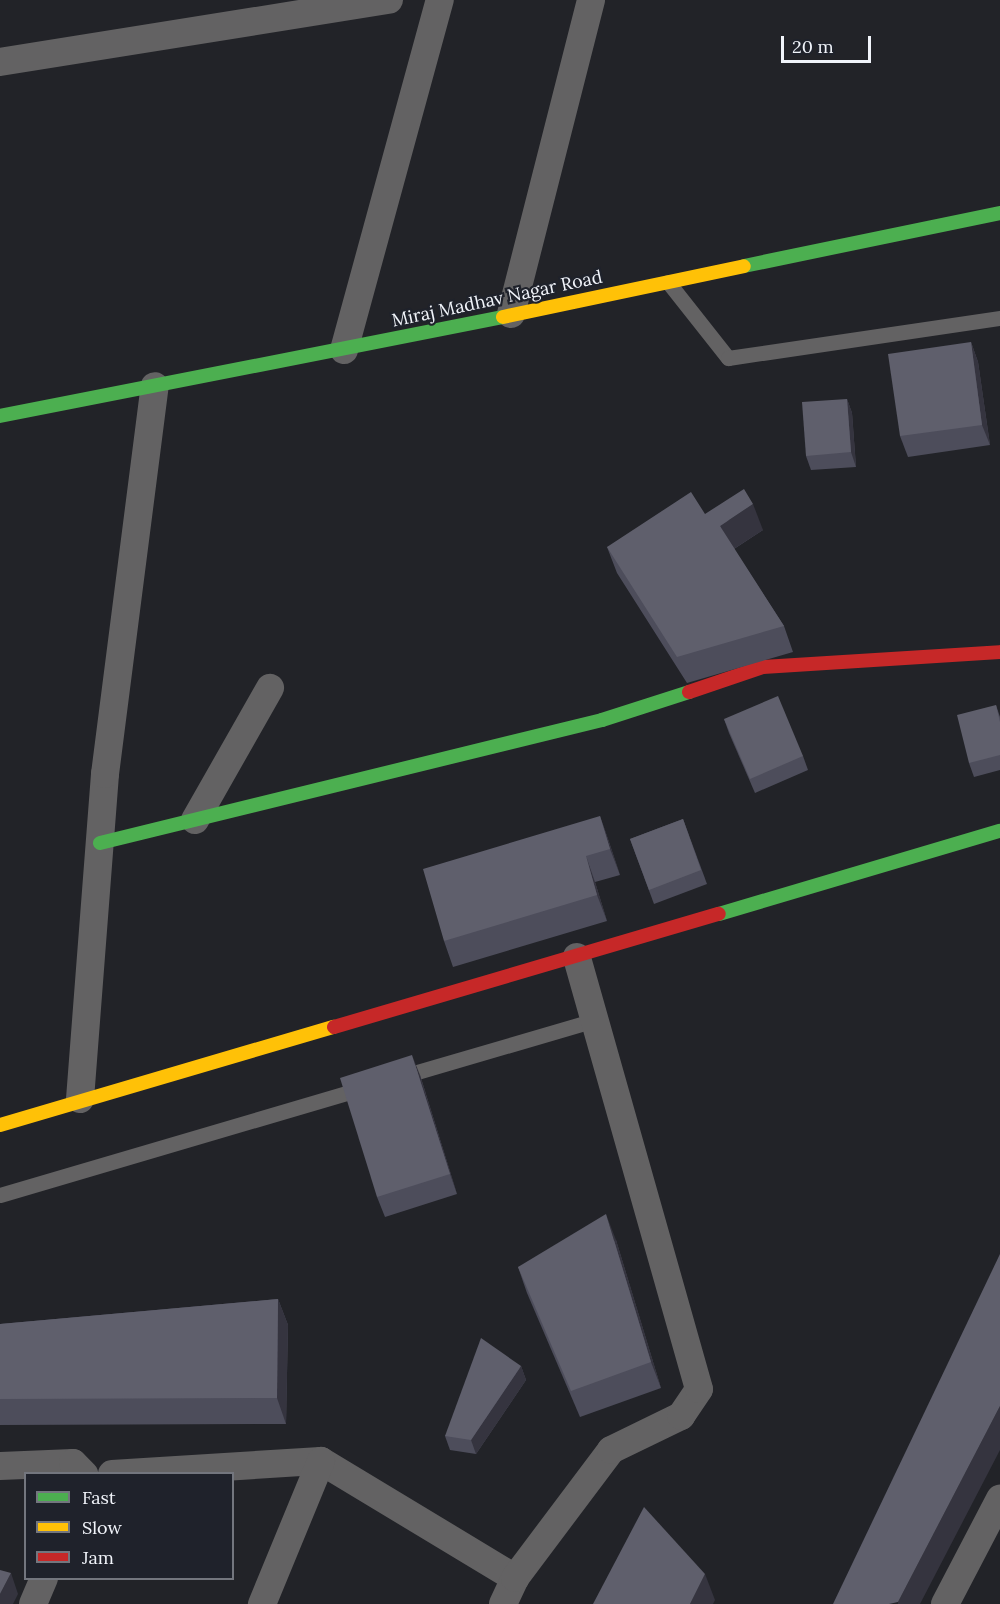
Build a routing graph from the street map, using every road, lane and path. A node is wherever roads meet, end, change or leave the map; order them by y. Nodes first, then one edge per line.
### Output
1 (389, 0) edge
2 (440, 0) edge
3 (591, 0) edge
4 (0, 62) edge
5 (1000, 213) edge
6 (668, 282) junction
7 (511, 314) junction
8 (1000, 318) edge
9 (344, 350) junction
10 (155, 386) junction
11 (0, 416) edge
12 (1000, 652) edge
13 (270, 688) dead end
14 (195, 820) junction
15 (1000, 831) edge
16 (100, 843) junction
17 (577, 957) junction
18 (595, 1020) junction
19 (80, 1099) junction
20 (0, 1125) edge
21 (0, 1195) edge
22 (321, 1461) junction
23 (0, 1466) edge
24 (83, 1472) edge
25 (129, 1472) edge
26 (1000, 1498) edge
27 (515, 1578) junction
28 (43, 1580) edge
29 (33, 1604) edge
30 (262, 1604) edge
31 (503, 1604) edge
32 (945, 1604) edge

1 - 4 street
2 - 9 street
3 - 7 street
5 - 6 street, Miraj Madhav Nagar Road
6 - 7 street, Miraj Madhav Nagar Road
6 - 8 lane
7 - 9 street, Miraj Madhav Nagar Road
9 - 10 street, Miraj Madhav Nagar Road
10 - 11 street, Miraj Madhav Nagar Road
10 - 16 street
12 - 14 street
13 - 14 street
14 - 16 street
15 - 17 street
16 - 19 street
17 - 18 street
17 - 19 street
18 - 21 lane
18 - 27 street
19 - 20 street
22 - 25 street
22 - 27 street
22 - 30 street
23 - 24 street
26 - 32 street
27 - 31 street
28 - 29 street

